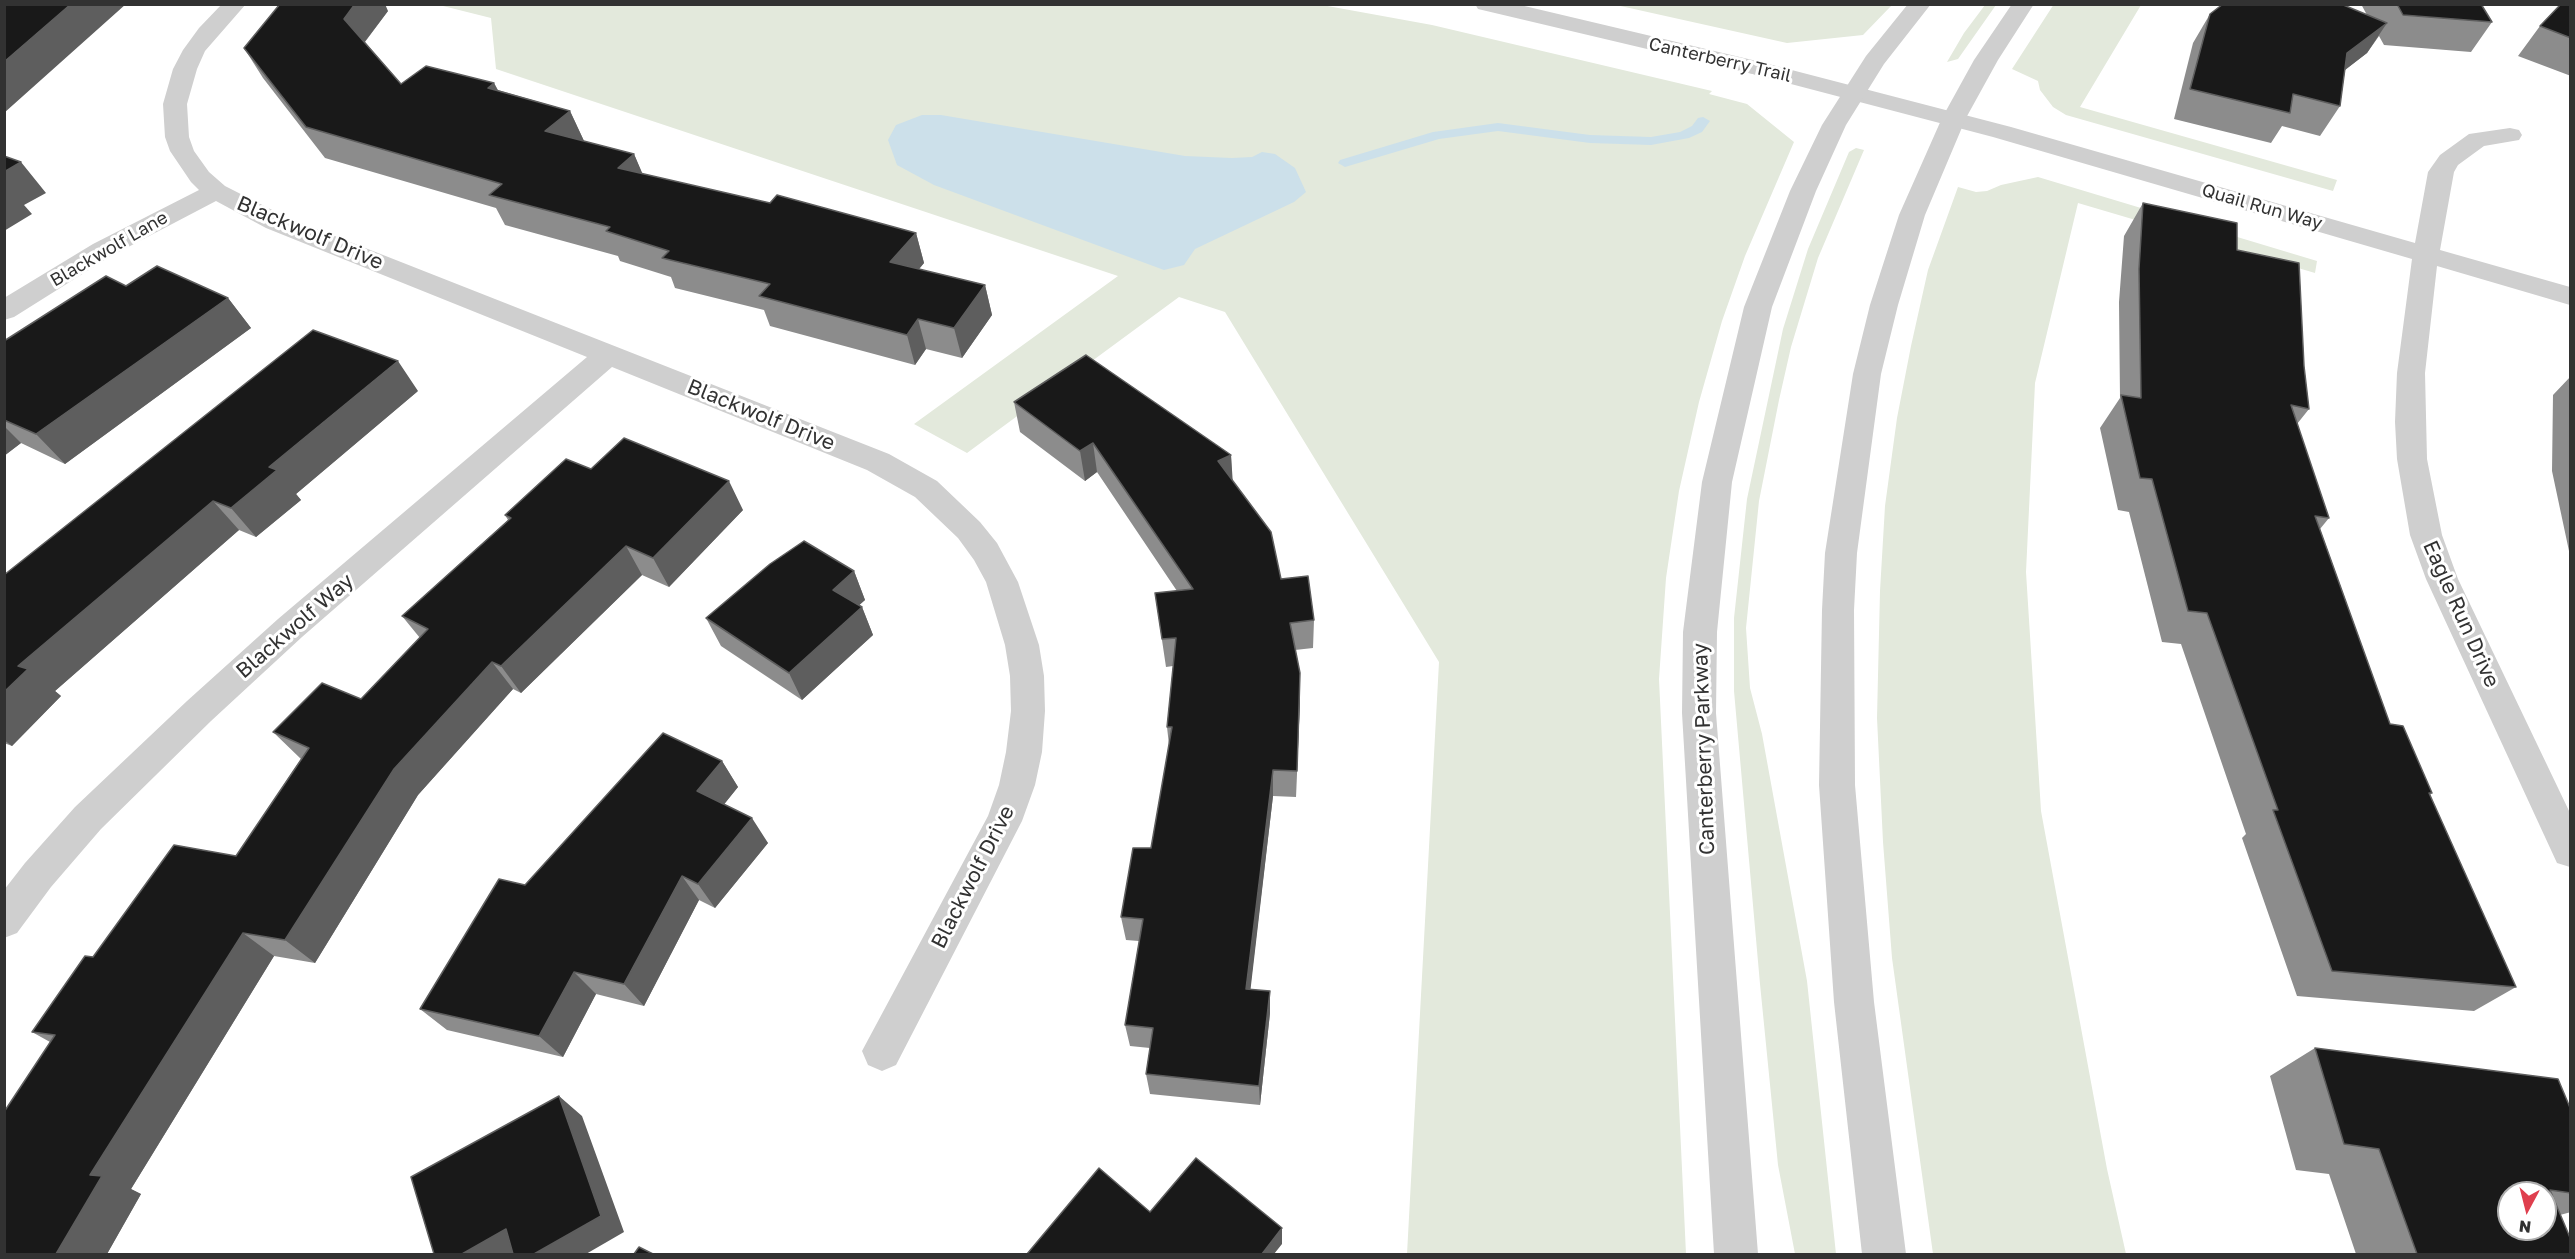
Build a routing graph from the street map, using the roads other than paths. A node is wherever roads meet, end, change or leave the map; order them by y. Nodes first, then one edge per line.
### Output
1 (235, 4) edge
2 (1486, 4) edge
3 (1920, 4) edge
4 (2023, 4) edge
5 (1854, 93) junction
6 (1953, 118) junction
7 (2510, 135) dead end
8 (216, 191) junction
9 (2426, 254) junction
10 (2571, 296) edge
11 (4, 311) edge
12 (609, 354) junction
13 (2571, 851) edge
14 (4, 921) edge
15 (882, 1051) dead end
16 (1736, 1254) edge
17 (1884, 1254) edge

1 - 8 street, Blackwolf Drive
2 - 5 street, Canterberry Trail
3 - 5 street, Canterberry Parkway
4 - 6 street
5 - 6 street, Canterberry Trail
5 - 16 street, Canterberry Parkway
6 - 9 street, Quail Run Way
6 - 17 street
7 - 9 street, Eagle Run Drive
8 - 11 street, Blackwolf Lane
8 - 12 street, Blackwolf Drive
9 - 10 street, Quail Run Way
9 - 13 street, Eagle Run Drive
12 - 14 street, Blackwolf Way
12 - 15 street, Blackwolf Drive

